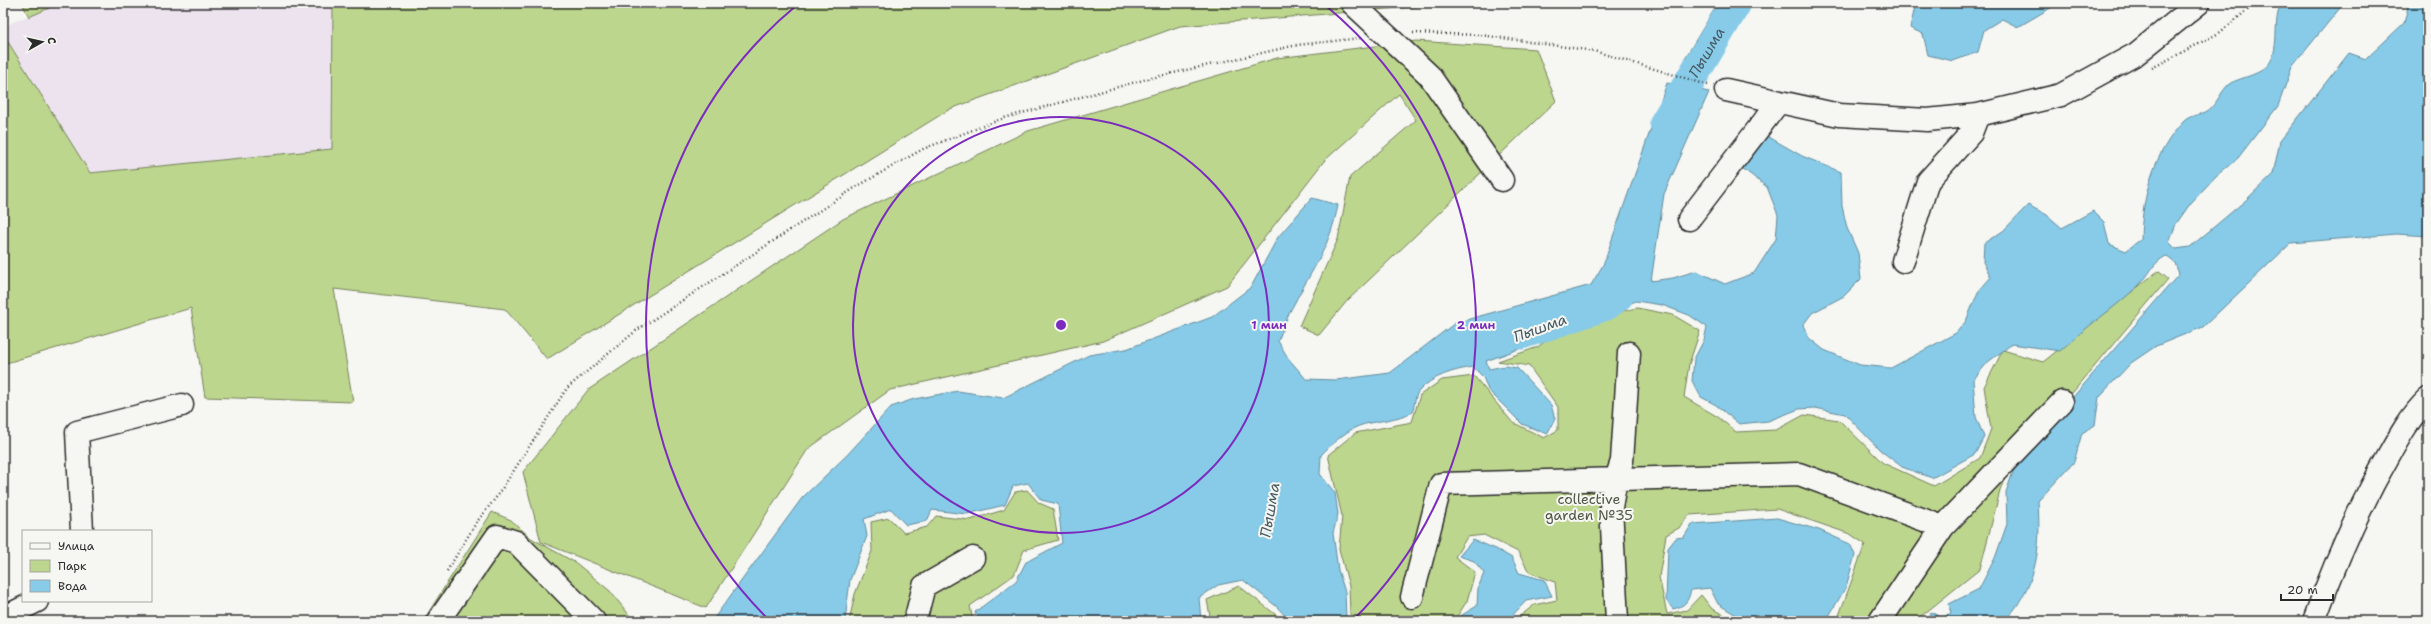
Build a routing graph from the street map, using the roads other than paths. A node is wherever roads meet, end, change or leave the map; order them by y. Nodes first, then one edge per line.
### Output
1 (1352, 3) edge
2 (2199, 3) edge
3 (1726, 90) road end
4 (1778, 102) junction
5 (1978, 115) junction
6 (1502, 180) dead end
7 (1689, 219) dead end
8 (1903, 261) dead end
9 (1628, 353) dead end
10 (2428, 399) edge
11 (2062, 402) dead end
12 (182, 405) dead end
13 (1616, 479) junction
14 (1943, 527) junction
15 (82, 530) edge
16 (974, 558) dead end
17 (1412, 598) dead end
18 (35, 602) edge
19 (3, 618) edge
20 (438, 621) edge
21 (594, 621) edge
22 (915, 621) edge
23 (1617, 621) edge
24 (1880, 621) edge
25 (2314, 621) edge

1 - 6 street
2 - 5 street
3 - 4 street
4 - 5 street
4 - 7 street
5 - 8 street
9 - 13 street
10 - 25 street
11 - 14 street
12 - 15 street
13 - 14 street
13 - 17 street
13 - 23 street
14 - 24 street
16 - 22 street
18 - 19 street
20 - 21 street

